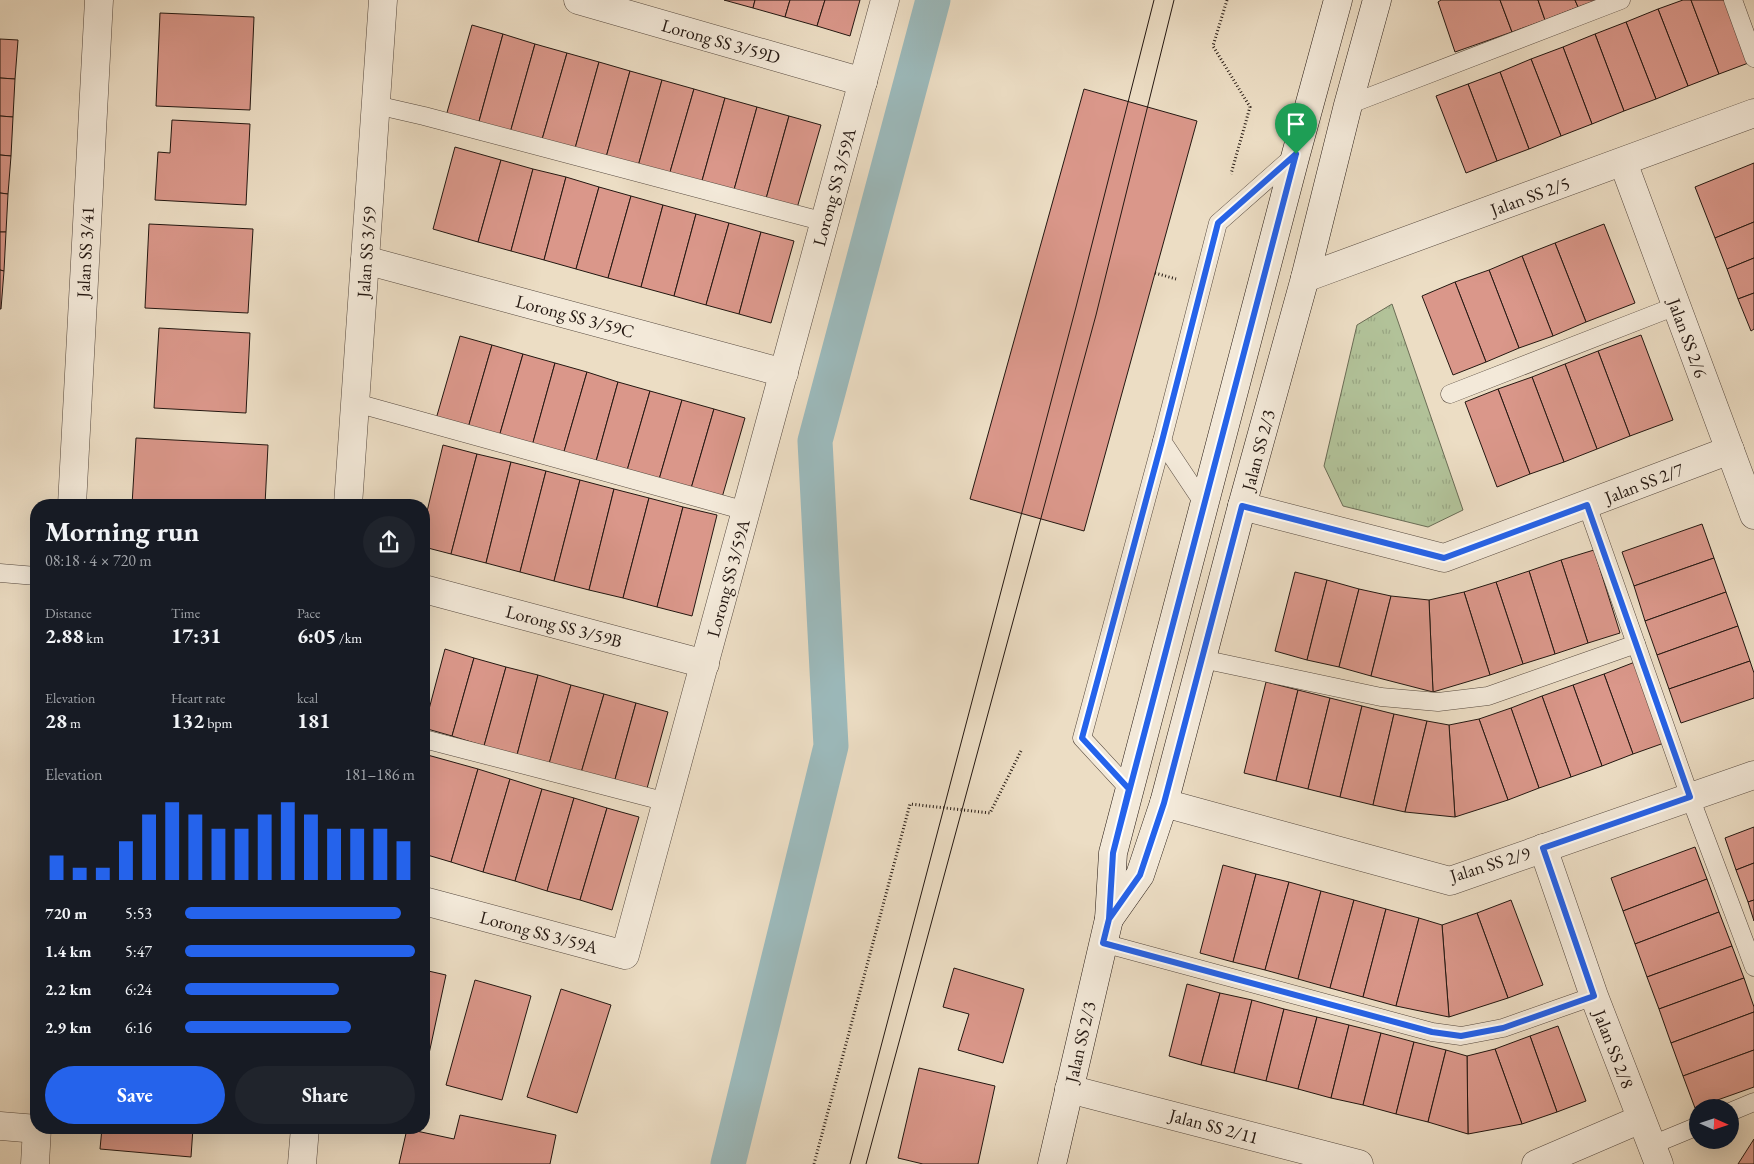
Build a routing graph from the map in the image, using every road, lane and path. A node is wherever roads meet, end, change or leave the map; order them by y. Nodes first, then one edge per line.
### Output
1 (99, 0) edge
2 (383, 0) edge
3 (578, 0) edge
4 (885, 0) edge
5 (1227, 0) edge
6 (1338, 0) edge
7 (1377, 0) edge
8 (1621, 0) edge
9 (1733, 0) edge
10 (1754, 58) edge
11 (863, 82) junction
12 (376, 105) junction
13 (1348, 105) junction
14 (1754, 112) edge
15 (1296, 154) junction
16 (1623, 162) junction
17 (1231, 175) dead end
18 (825, 222) junction
19 (365, 260) junction
20 (1305, 278) junction
21 (1676, 306) junction
22 (784, 372) junction
23 (1450, 394) dead end
24 (356, 403) junction
25 (1162, 441) junction
26 (1730, 450) junction
27 (72, 499) edge
28 (348, 499) edge
29 (1204, 504) junction
30 (1587, 505) junction
31 (1242, 506) junction
32 (746, 511) junction
33 (1754, 514) edge
34 (0, 573) edge
35 (30, 576) edge
36 (430, 592) edge
37 (1636, 644) junction
38 (1202, 659) junction
39 (705, 664) junction
40 (430, 741) edge
41 (1021, 751) dead end
42 (1754, 775) edge
43 (1129, 789) junction
44 (1690, 797) junction
45 (667, 802) junction
46 (1164, 803) junction
47 (1543, 848) junction
48 (430, 904) edge
49 (1106, 931) junction
50 (1754, 967) edge
51 (1594, 996) junction
52 (1069, 1089) junction
53 (1754, 1102) edge
54 (1739, 1108) edge
55 (1641, 1119) junction
56 (0, 1126) edge
57 (30, 1128) edge
58 (1689, 1132) edge
59 (37, 1134) edge
60 (304, 1134) edge
61 (1656, 1154) edge
62 (35, 1164) edge
63 (302, 1164) edge
64 (814, 1164) edge
65 (1052, 1164) edge
66 (1359, 1164) edge
67 (1536, 1164) edge

1 - 27 street, Jalan SS 3/41
2 - 12 street, Jalan SS 3/59
3 - 11 street, Lorong SS 3/59D
4 - 11 street, Lorong SS 3/59A
5 - 17 path
6 - 15 street, Jalan SS 2/3
7 - 13 street, Jalan SS 2/3
8 - 13 lane
9 - 10 lane
11 - 18 street, Lorong SS 3/59A
12 - 18 lane
12 - 19 street, Jalan SS 3/59
13 - 20 street, Jalan SS 2/3
14 - 16 street, Jalan SS 2/5
15 - 25 lane
15 - 29 street, Jalan SS 2/3
16 - 20 street, Jalan SS 2/5
16 - 21 street, Jalan SS 2/6
18 - 22 street, Lorong SS 3/59A
19 - 22 street, Lorong SS 3/59C
19 - 24 street, Jalan SS 3/59
20 - 31 street, Jalan SS 2/3
21 - 23 lane
21 - 26 street, Jalan SS 2/6
22 - 32 street, Lorong SS 3/59A
24 - 28 street, Jalan SS 3/59
24 - 32 lane
25 - 29 lane
25 - 43 lane
26 - 30 street, Jalan SS 2/7
26 - 33 street, Jalan SS 2/6
29 - 43 street, Jalan SS 2/3
30 - 31 street, Jalan SS 2/7
30 - 37 lane
31 - 38 street, Jalan SS 2/3
32 - 39 street, Lorong SS 3/59A
34 - 35 lane
36 - 39 street, Lorong SS 3/59B
37 - 38 lane
37 - 44 lane
38 - 46 street, Jalan SS 2/3
39 - 45 street, Lorong SS 3/59A
40 - 45 lane
41 - 64 path
42 - 44 street, Jalan SS 2/9
43 - 49 street, Jalan SS 2/3
44 - 47 street, Jalan SS 2/9
44 - 50 lane
45 - 48 street, Lorong SS 3/59A
46 - 47 street, Jalan SS 2/9
46 - 49 street, Jalan SS 2/3
47 - 51 street, Jalan SS 2/8
49 - 51 lane
49 - 52 street, Jalan SS 2/3
51 - 55 street, Jalan SS 2/8
52 - 65 street, Jalan SS 2/3
52 - 66 street, Jalan SS 2/11
53 - 54 lane
55 - 61 street, Jalan SS 2/8
55 - 67 street
56 - 57 street
58 - 61 lane
59 - 62 street
60 - 63 street

